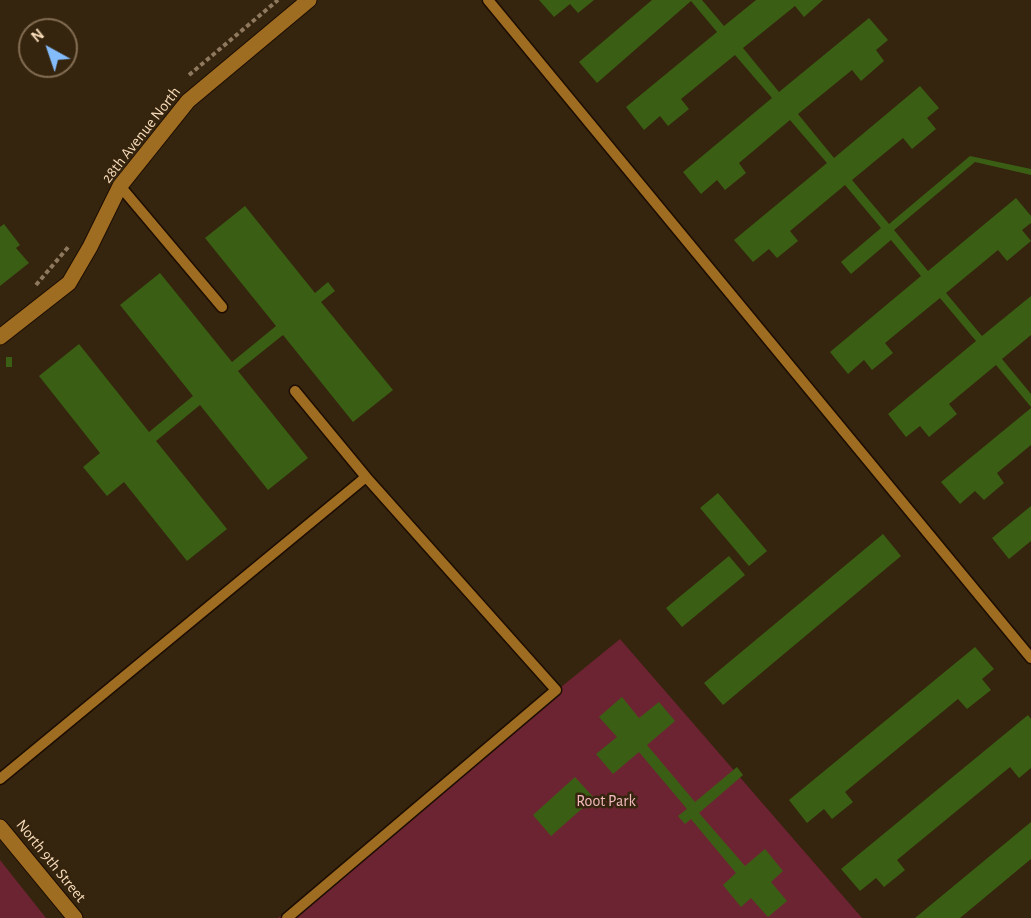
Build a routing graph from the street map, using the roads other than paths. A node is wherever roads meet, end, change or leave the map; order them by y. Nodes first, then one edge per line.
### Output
1 (309, 0) edge
2 (488, 0) edge
3 (120, 186) junction
4 (222, 307) dead end
5 (0, 337) edge
6 (295, 391) dead end
7 (366, 477) junction
8 (1031, 658) edge
9 (0, 779) edge
10 (0, 827) edge
11 (75, 918) edge
12 (286, 918) edge

1 - 3 street, 28th Avenue North
2 - 8 lane
3 - 4 lane
3 - 5 street, 28th Avenue North
6 - 7 lane
7 - 9 lane
7 - 12 lane
10 - 11 street, North 9th Street

